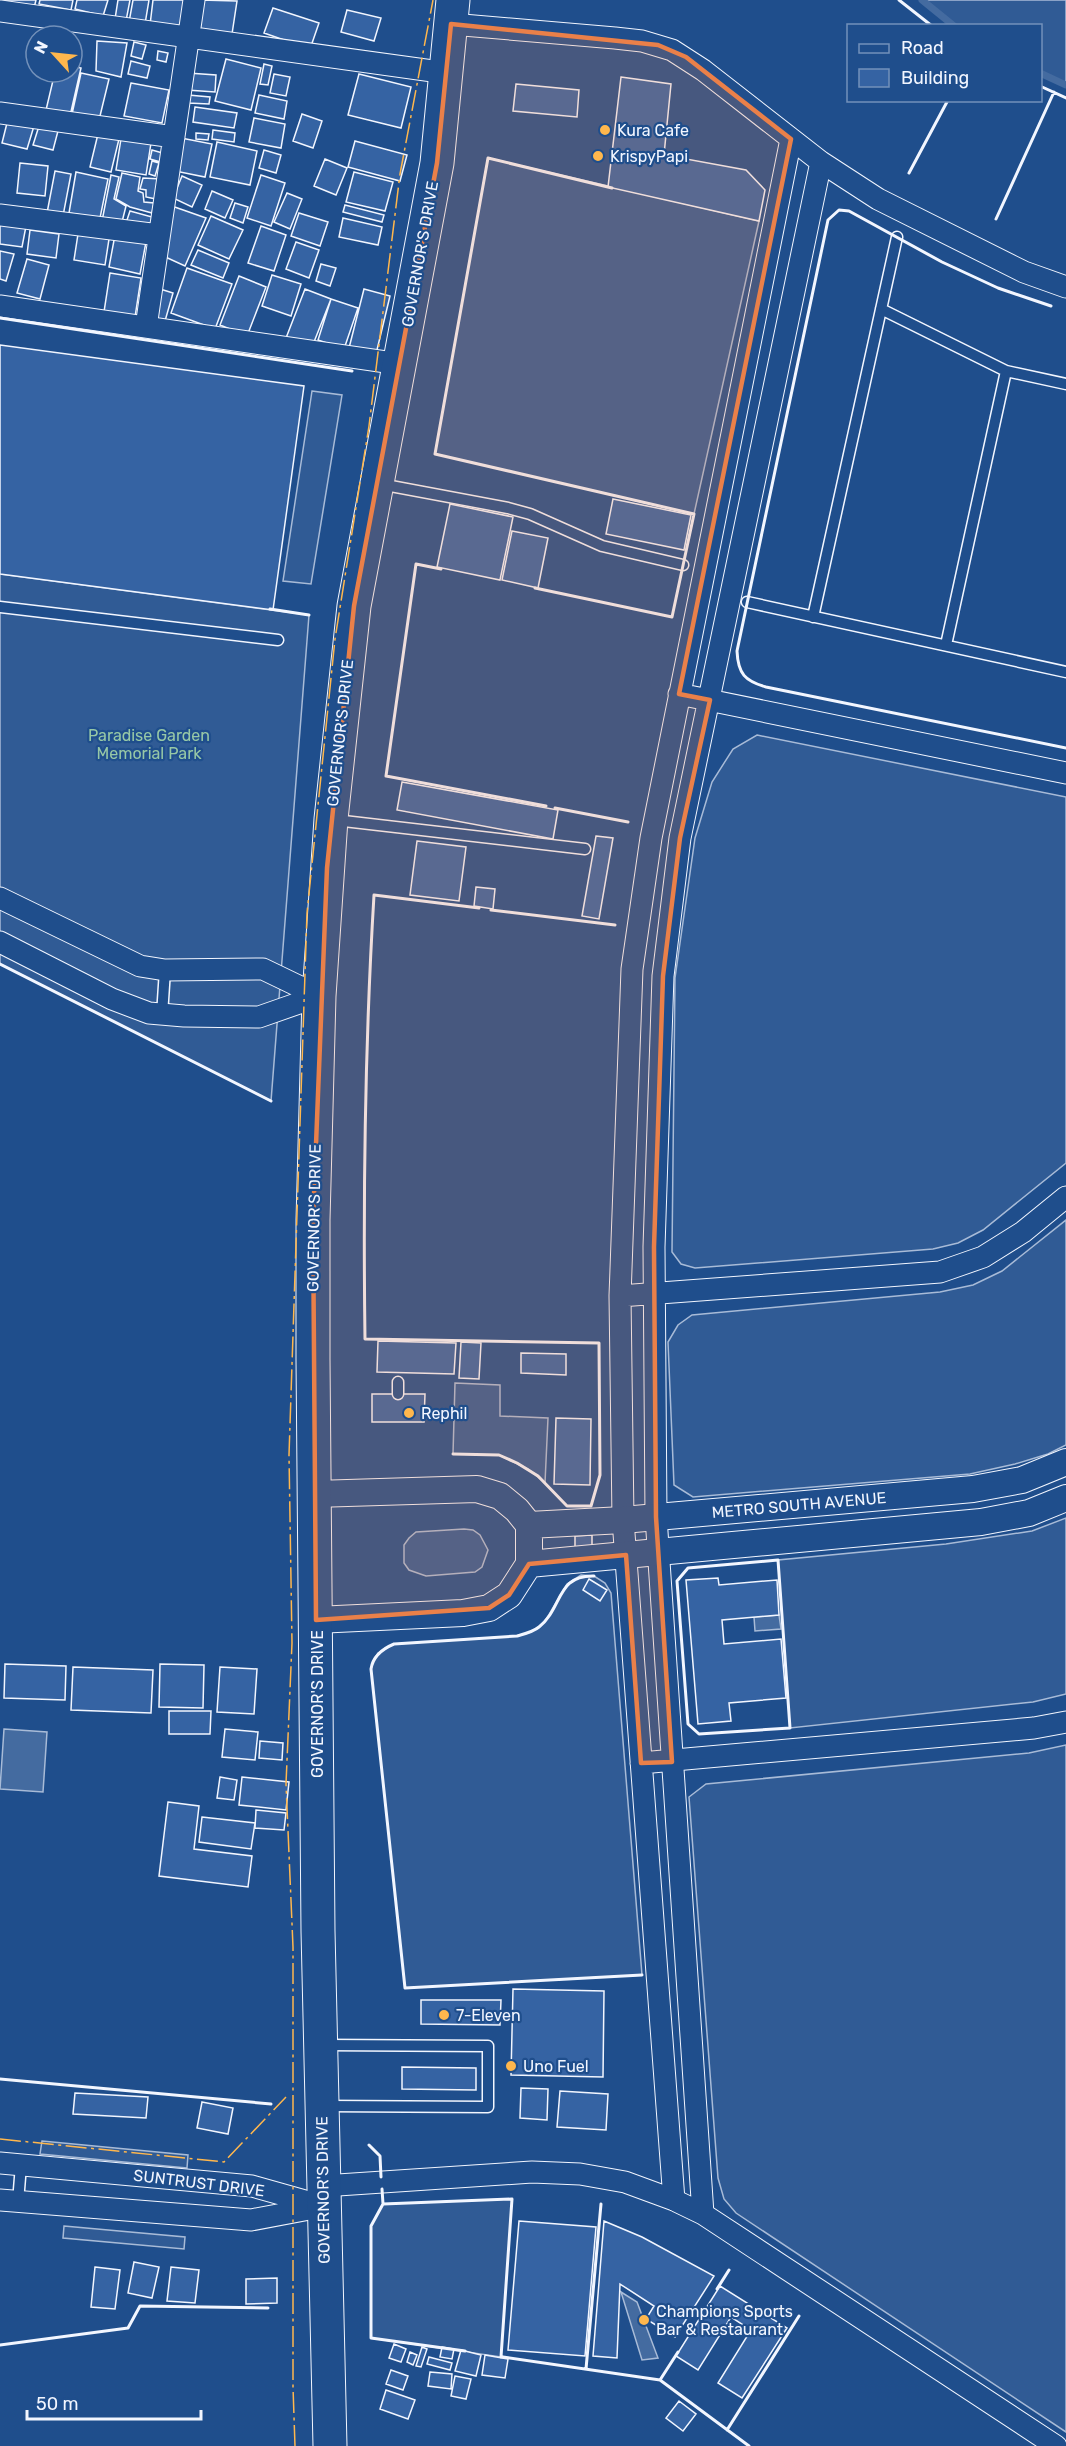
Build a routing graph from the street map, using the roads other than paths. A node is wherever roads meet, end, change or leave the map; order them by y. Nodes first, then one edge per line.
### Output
1 (194, 0) edge
2 (0, 11) edge
3 (452, 12) edge
4 (189, 38) junction
5 (447, 73) junction
6 (0, 113) edge
7 (174, 137) junction
8 (792, 139) junction
9 (821, 162) junction
10 (0, 215) edge
11 (159, 235) junction
12 (897, 237) dead end
13 (1066, 287) edge
14 (0, 306) edge
15 (881, 309) junction
16 (146, 327) junction
17 (400, 364) junction
18 (1006, 371) junction
19 (1066, 384) edge
20 (376, 483) junction
21 (683, 565) dead end
22 (747, 602) dead end
23 (0, 607) edge
24 (813, 616) junction
25 (278, 640) dead end
26 (946, 645) junction
27 (1066, 672) edge
28 (679, 693) junction
29 (710, 700) junction
30 (1066, 773) edge
31 (331, 819) junction
32 (585, 849) dead end
33 (0, 898) edge
34 (0, 942) edge
35 (165, 970) junction
36 (319, 996) junction
37 (162, 1014) junction
38 (1066, 1197) edge
39 (654, 1293) junction
40 (620, 1296) junction
41 (398, 1382) dead end
42 (398, 1394) dead end
43 (1066, 1462) edge
44 (315, 1494) junction
45 (1066, 1498) edge
46 (656, 1517) junction
47 (623, 1520) junction
48 (529, 1525) junction
49 (659, 1552) junction
50 (626, 1555) junction
51 (529, 1564) junction
52 (316, 1620) junction
53 (1066, 1722) edge
54 (672, 1762) junction
55 (640, 1763) junction
56 (321, 2045) junction
57 (322, 2106) junction
58 (10, 2164) edge
59 (323, 2196) junction
60 (674, 2200) junction
61 (9, 2201) edge
62 (703, 2214) junction
63 (330, 2446) edge
64 (1056, 2446) edge

1 - 4 street
2 - 4 street
3 - 5 main road, GOVERNOR'S DRIVE
3 - 8 street
4 - 5 street
4 - 7 street
5 - 17 main road, GOVERNOR'S DRIVE
6 - 7 street
7 - 11 street
8 - 9 street
8 - 28 street
9 - 13 street
9 - 29 street
10 - 11 street
11 - 16 street
12 - 15 lane
14 - 16 street
15 - 18 lane
15 - 24 lane
16 - 17 street
17 - 20 main road, GOVERNOR'S DRIVE
18 - 19 lane
18 - 26 lane
20 - 21 lane
20 - 31 main road, GOVERNOR'S DRIVE
22 - 24 lane
23 - 25 lane
24 - 26 lane
26 - 27 lane
28 - 29 street
28 - 40 street
29 - 30 street
29 - 39 street
31 - 32 lane
31 - 36 main road, GOVERNOR'S DRIVE
33 - 35 street
34 - 37 street
35 - 36 street
35 - 37 lane
36 - 37 street
36 - 44 main road, GOVERNOR'S DRIVE
38 - 39 street
39 - 40 street
39 - 46 street
40 - 47 street
41 - 42 lane
43 - 46 street, METRO SOUTH AVENUE
44 - 48 street
44 - 52 main road, GOVERNOR'S DRIVE
45 - 49 street, METRO SOUTH AVENUE
46 - 47 street, METRO SOUTH AVENUE
46 - 49 street
47 - 48 street, METRO SOUTH AVENUE
47 - 50 street
48 - 51 street
49 - 50 street, METRO SOUTH AVENUE
49 - 54 street
50 - 51 street, METRO SOUTH AVENUE
50 - 55 street
51 - 52 street
52 - 56 main road, GOVERNOR'S DRIVE
53 - 54 street
54 - 55 street
54 - 62 street
55 - 60 street
56 - 57 main road, GOVERNOR'S DRIVE
56 - 57 lane
57 - 59 main road, GOVERNOR'S DRIVE
58 - 59 street, SUNTRUST DRIVE
58 - 61 lane
59 - 60 street
59 - 61 street, SUNTRUST DRIVE
59 - 63 main road, GOVERNOR'S DRIVE
60 - 62 street
62 - 64 street

